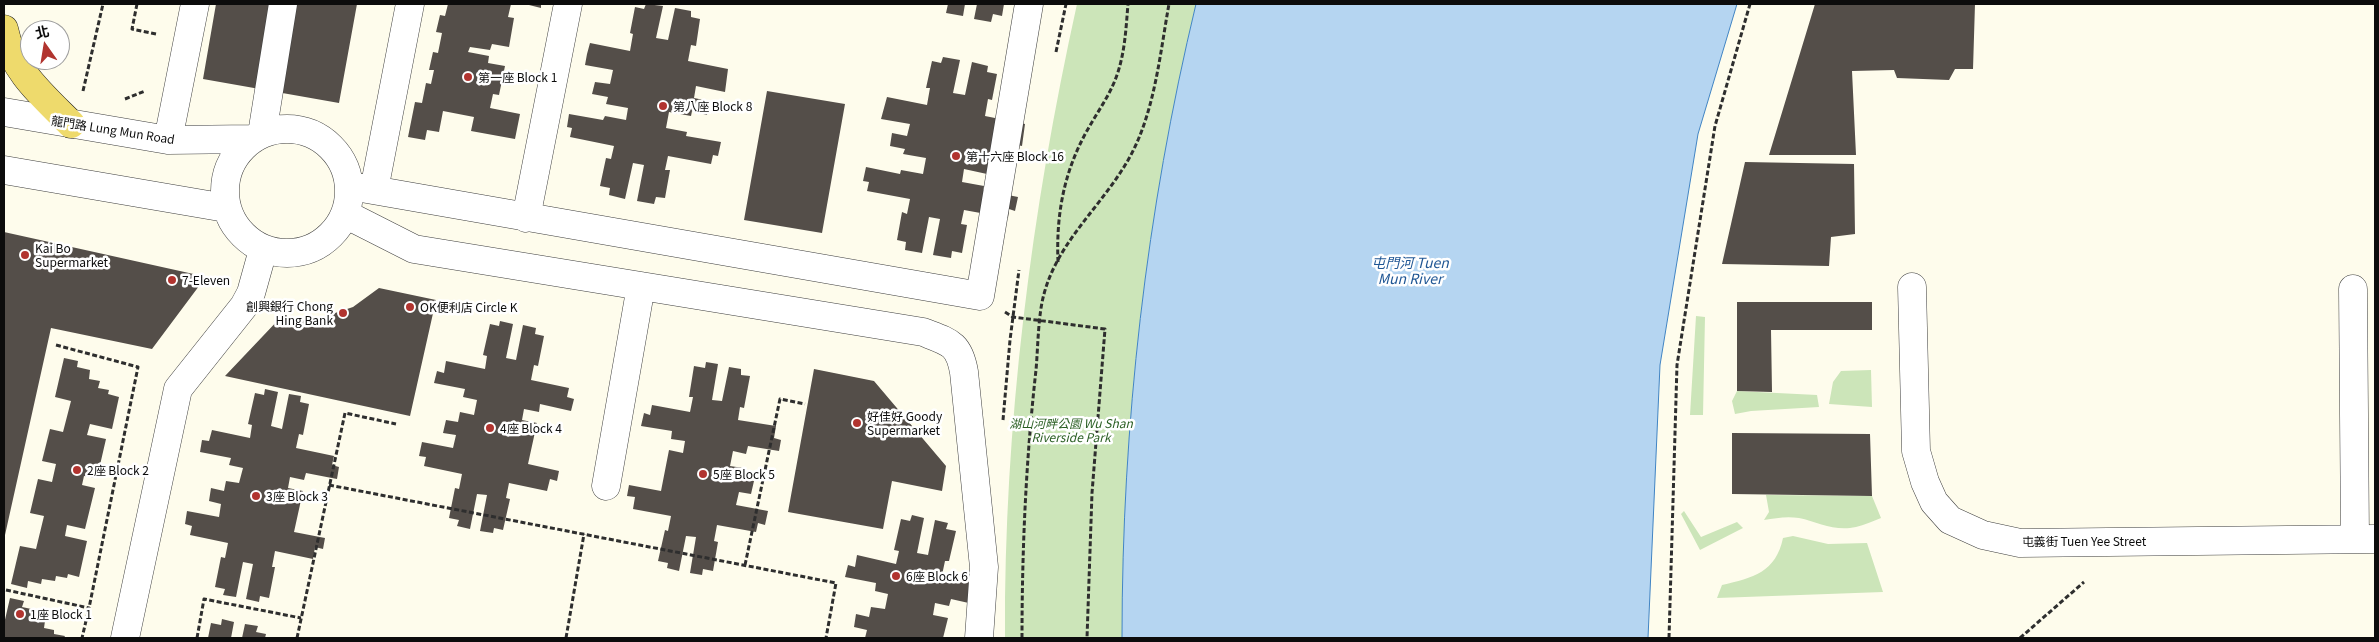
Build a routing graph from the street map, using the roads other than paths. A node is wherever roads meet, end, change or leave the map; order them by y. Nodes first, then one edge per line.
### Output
1 (195, 4) edge
2 (410, 4) edge
3 (568, 4) edge
4 (1029, 4) edge
5 (283, 6) edge
6 (4, 28) edge
7 (4, 112) edge
8 (71, 124) junction
9 (257, 137) junction
10 (168, 140) junction
11 (4, 170) edge
12 (362, 188) junction
13 (226, 208) junction
14 (345, 214) junction
15 (526, 218) junction
16 (263, 250) junction
17 (641, 286) junction
18 (1912, 287) dead end
19 (2353, 289) dead end
20 (606, 486) dead end
21 (2365, 539) edge
22 (125, 638) edge
23 (979, 638) edge

1 - 10 street
2 - 12 street
3 - 15 street
4 - 15 street
5 - 9 street
6 - 8 main road
7 - 8 street, 龍門路 Lung Mun Road
8 - 10 street, 龍門路 Lung Mun Road
9 - 10 street, 龍門路 Lung Mun Road
9 - 12 street
9 - 13 street
11 - 13 street
12 - 14 street
12 - 15 street
13 - 16 street
14 - 16 street
14 - 17 street
16 - 22 street
17 - 20 street
17 - 23 street
18 - 21 street, 屯義街 Tuen Yee Street
19 - 21 street

